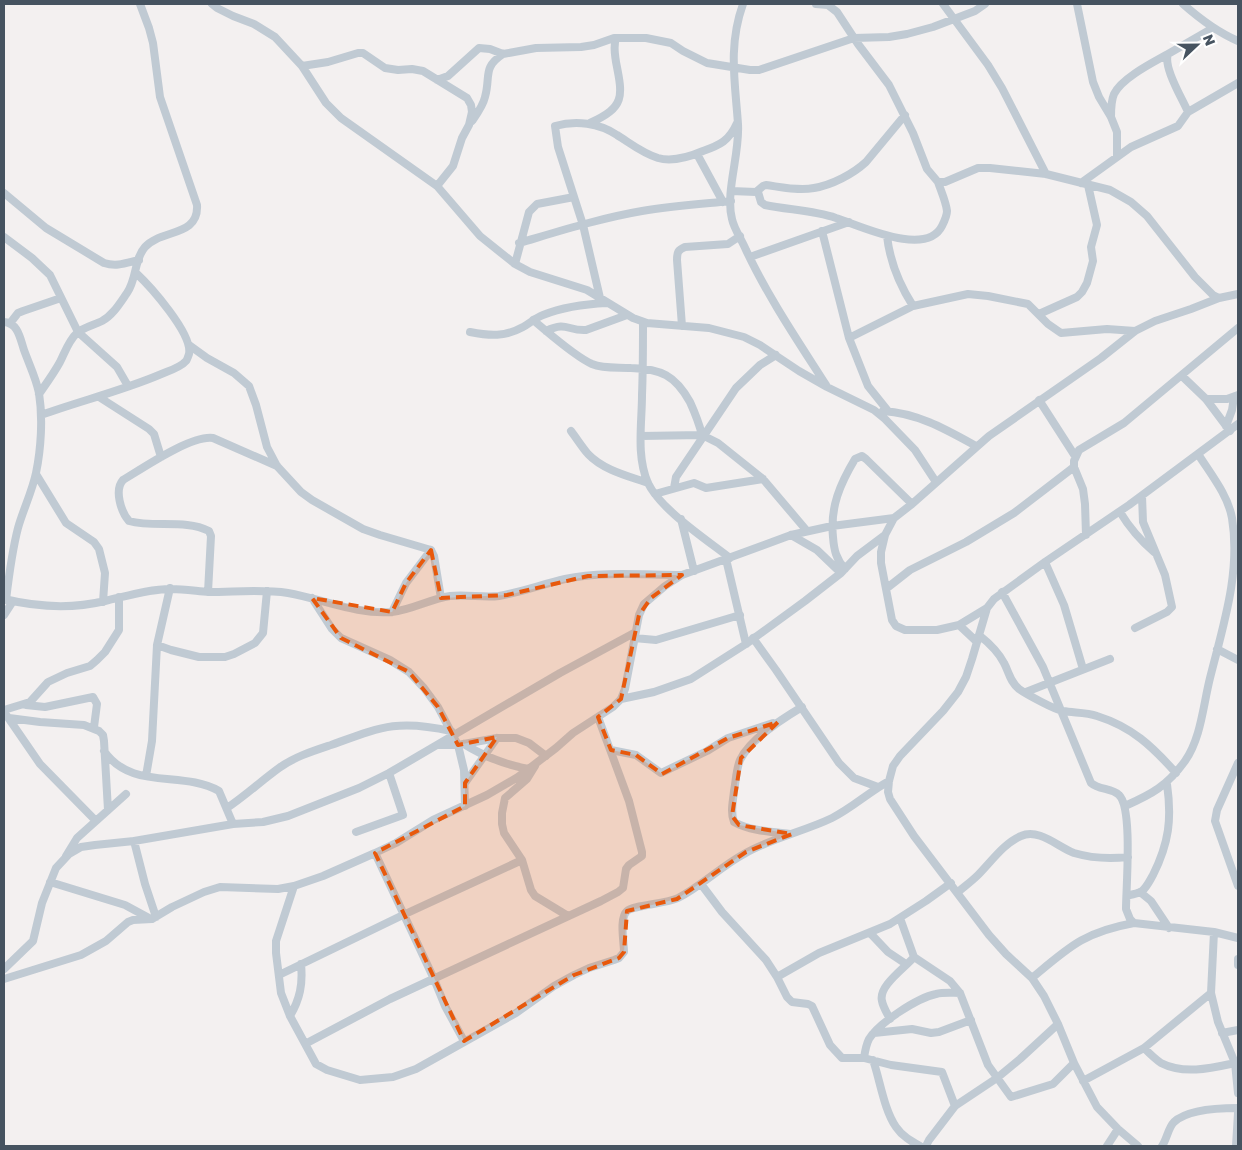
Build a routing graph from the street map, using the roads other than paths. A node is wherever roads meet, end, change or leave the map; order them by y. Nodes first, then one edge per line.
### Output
1 (140, 4) edge
2 (212, 4) edge
3 (743, 4) edge
4 (816, 4) edge
5 (943, 4) edge
6 (985, 4) edge
7 (1077, 4) edge
8 (1182, 4) edge
9 (955, 19) junction
10 (1213, 28) junction
11 (616, 38) junction
12 (854, 38) junction
13 (1238, 41) edge
14 (503, 54) junction
15 (1168, 54) junction
16 (302, 66) junction
17 (733, 67) junction
18 (437, 80) junction
19 (1238, 83) edge
20 (1188, 112) junction
21 (905, 115) junction
22 (1111, 118) junction
23 (738, 122) junction
24 (590, 123) junction
25 (469, 125) junction
26 (697, 154) junction
27 (1117, 156) junction
28 (1046, 174) junction
29 (938, 182) junction
30 (1085, 184) junction
31 (437, 186) junction
32 (731, 192) junction
33 (758, 192) junction
34 (4, 193) edge
35 (574, 197) junction
36 (727, 201) junction
37 (849, 222) junction
38 (583, 225) junction
39 (822, 231) junction
40 (4, 236) edge
41 (740, 236) junction
42 (887, 236) junction
43 (519, 244) junction
44 (750, 257) junction
45 (138, 260) junction
46 (515, 264) junction
47 (136, 273) junction
48 (1238, 294) edge
49 (61, 298) junction
50 (1219, 298) junction
51 (604, 301) junction
52 (913, 306) junction
53 (627, 314) junction
54 (1039, 314) junction
55 (533, 320) junction
56 (7, 322) edge
57 (643, 322) junction
58 (682, 326) junction
59 (1238, 328) edge
60 (546, 331) junction
61 (1135, 331) junction
62 (78, 332) junction
63 (470, 332) dead end
64 (849, 338) junction
65 (189, 345) junction
66 (776, 355) junction
67 (643, 368) junction
68 (1182, 376) junction
69 (128, 386) junction
70 (827, 387) junction
71 (39, 394) junction
72 (1236, 396) edge
73 (99, 397) junction
74 (1206, 399) junction
75 (1039, 400) junction
76 (874, 410) junction
77 (888, 411) junction
78 (40, 415) junction
79 (1238, 424) edge
80 (1228, 429) junction
81 (571, 431) dead end
82 (703, 435) junction
83 (641, 436) junction
84 (976, 446) junction
85 (1198, 454) junction
86 (1075, 456) junction
87 (161, 457) junction
88 (277, 466) junction
89 (1074, 466) junction
90 (36, 474) junction
91 (763, 479) junction
92 (936, 482) junction
93 (648, 483) junction
94 (674, 488) junction
95 (655, 494) junction
96 (1142, 496) junction
97 (912, 504) junction
98 (1120, 512) junction
99 (894, 518) junction
100 (681, 519) junction
101 (832, 526) junction
102 (807, 531) junction
103 (791, 535) junction
104 (885, 535) junction
105 (1086, 535) junction
106 (431, 550) junction
107 (1155, 552) junction
108 (728, 558) junction
109 (1045, 562) junction
110 (843, 571) junction
111 (694, 572) junction
112 (682, 575) junction
113 (170, 588) junction
114 (887, 588) junction
115 (267, 591) junction
116 (208, 592) junction
117 (1002, 592) junction
118 (118, 597) junction
119 (312, 598) junction
120 (442, 598) junction
121 (8, 600) edge
122 (103, 602) junction
123 (987, 608) junction
124 (392, 612) junction
125 (4, 615) edge
126 (740, 615) junction
127 (959, 625) junction
128 (1135, 628) dead end
129 (634, 636) junction
130 (978, 638) junction
131 (750, 641) junction
132 (158, 645) junction
133 (1218, 649) junction
134 (1110, 659) dead end
135 (1238, 660) edge
136 (1083, 669) junction
137 (1049, 682) junction
138 (1026, 692) junction
139 (621, 699) junction
140 (24, 704) junction
141 (802, 707) junction
142 (1062, 711) junction
143 (6, 714) edge
144 (598, 717) junction
145 (778, 722) junction
146 (94, 728) junction
147 (452, 733) junction
148 (497, 738) junction
149 (461, 744) junction
150 (437, 746) junction
151 (611, 750) junction
152 (104, 751) junction
153 (485, 754) junction
154 (546, 756) junction
155 (1238, 763) edge
156 (536, 764) junction
157 (529, 769) junction
158 (389, 773) junction
159 (1176, 773) junction
160 (146, 776) junction
161 (889, 781) junction
162 (465, 783) junction
163 (1166, 784) junction
164 (878, 787) junction
165 (126, 794) dead end
166 (465, 806) junction
167 (1125, 806) junction
168 (227, 808) junction
169 (108, 810) junction
170 (96, 821) junction
171 (233, 824) junction
172 (356, 832) dead end
173 (792, 834) junction
174 (134, 841) junction
175 (375, 853) junction
176 (1128, 857) junction
177 (65, 858) junction
178 (522, 860) junction
179 (50, 882) junction
180 (950, 883) junction
181 (701, 884) junction
182 (294, 886) junction
183 (1238, 886) edge
184 (958, 892) junction
185 (1140, 892) junction
186 (1127, 896) junction
187 (403, 915) junction
188 (568, 916) junction
189 (152, 917) junction
190 (900, 918) junction
191 (1134, 923) junction
192 (1169, 928) junction
193 (870, 932) junction
194 (1214, 932) junction
195 (1238, 938) edge
196 (914, 957) junction
197 (1238, 959) edge
198 (302, 964) junction
199 (906, 964) junction
200 (1238, 965) edge
201 (4, 968) edge
202 (279, 976) junction
203 (777, 977) junction
204 (1032, 978) junction
205 (4, 979) edge
206 (434, 979) junction
207 (960, 993) junction
208 (1211, 993) junction
209 (290, 1016) junction
210 (890, 1019) junction
211 (970, 1020) junction
212 (1058, 1024) junction
213 (1238, 1030) edge
214 (874, 1033) junction
215 (1222, 1033) junction
216 (464, 1041) junction
217 (305, 1044) junction
218 (1144, 1048) junction
219 (864, 1058) junction
220 (873, 1060) junction
221 (1074, 1063) junction
222 (1235, 1063) junction
223 (997, 1078) junction
224 (1083, 1080) junction
225 (1238, 1093) edge
226 (955, 1106) junction
227 (1238, 1108) edge
228 (1238, 1113) edge
229 (1118, 1129) junction
230 (920, 1146) edge
231 (926, 1146) edge
232 (1107, 1146) edge
233 (1138, 1146) edge
234 (1162, 1146) edge
235 (1236, 1146) edge

1 - 45 street
2 - 16 street
3 - 17 street
4 - 12 street
5 - 9 street
6 - 9 street
7 - 22 street
8 - 10 street
9 - 12 street
9 - 28 street
10 - 13 street
10 - 15 street
11 - 14 street
11 - 17 street
11 - 24 street
12 - 17 street
12 - 21 street
14 - 18 street
14 - 25 street
15 - 20 street
15 - 22 street
16 - 18 street
16 - 31 street
17 - 23 street
18 - 25 street
19 - 20 street
20 - 27 street
21 - 29 street
21 - 33 street
22 - 27 street
23 - 26 street
23 - 32 street
24 - 26 street
24 - 35 street
25 - 31 street
26 - 36 street
27 - 30 street
28 - 29 street
28 - 30 street
29 - 42 street
30 - 50 street
30 - 54 street
31 - 46 street
32 - 33 street
32 - 36 street
33 - 37 street
34 - 45 street
35 - 38 street
35 - 43 street
36 - 38 street
36 - 41 street
37 - 39 street
37 - 42 street
38 - 43 street
38 - 51 street
39 - 44 street
39 - 64 street
40 - 49 street
41 - 44 street
41 - 58 street
42 - 52 street
43 - 46 street
44 - 70 street
45 - 47 street
46 - 51 street
47 - 62 street
47 - 65 street
48 - 50 street
49 - 56 street
49 - 62 street
50 - 61 street
51 - 53 street
51 - 55 street
52 - 54 street
52 - 64 street
53 - 57 street
53 - 60 street
54 - 61 street
55 - 60 street
55 - 63 street
56 - 71 street
57 - 58 street
57 - 67 street
58 - 66 street
59 - 68 street
60 - 67 street
61 - 75 street
62 - 69 street
62 - 71 street
64 - 77 street
65 - 69 street
65 - 88 street
66 - 70 street
66 - 82 street
67 - 82 street
67 - 83 street
68 - 74 street
68 - 86 street
69 - 73 street
70 - 76 street
71 - 78 street
72 - 74 street
72 - 80 street
73 - 78 street
73 - 87 street
74 - 80 street
75 - 84 street
75 - 86 street
76 - 77 street
76 - 92 street
77 - 84 street
78 - 90 street
79 - 80 street
80 - 85 street
81 - 93 street
82 - 83 street
82 - 91 street
82 - 94 street
83 - 93 street
84 - 92 street
85 - 96 street
85 - 133 street
86 - 89 street
87 - 88 street
87 - 116 street
88 - 106 street
89 - 105 street
89 - 114 street
90 - 121 street
90 - 122 street
91 - 94 street
91 - 102 street
92 - 97 street
93 - 95 street
94 - 95 street
95 - 100 street
96 - 98 street
96 - 107 street
97 - 99 street
97 - 101 street
98 - 105 street
98 - 107 street
99 - 101 street
99 - 104 street
100 - 108 street
100 - 111 street
101 - 102 street
101 - 110 street
102 - 103 street
103 - 108 street
103 - 110 street
104 - 110 street
104 - 114 street
105 - 109 street
106 - 120 street
106 - 124 street
107 - 128 street
108 - 111 street
108 - 126 street
109 - 117 street
109 - 136 street
110 - 131 street
111 - 112 street
112 - 120 street
112 - 129 street
113 - 116 street
113 - 118 street
113 - 132 street
114 - 127 street
115 - 116 street
115 - 119 street
115 - 132 street
117 - 123 street
117 - 137 street
118 - 122 street
118 - 140 street
119 - 124 street
119 - 147 street
120 - 124 street
121 - 122 street
121 - 125 street
123 - 127 street
123 - 130 street
126 - 129 street
126 - 131 street
127 - 130 street
129 - 139 street
129 - 147 street
130 - 138 street
130 - 161 street
131 - 139 street
131 - 141 street
132 - 160 street
133 - 135 street
133 - 159 street
134 - 136 street
136 - 137 street
137 - 138 street
137 - 142 street
138 - 142 street
139 - 144 street
140 - 143 street
140 - 146 street
141 - 145 street
141 - 164 street
142 - 159 street
142 - 167 street
143 - 146 street
143 - 170 street
144 - 151 street
144 - 154 street
145 - 151 street
145 - 173 street
146 - 152 street
147 - 149 street
147 - 150 street
147 - 168 street
148 - 149 street
148 - 153 street
148 - 154 street
149 - 150 street
149 - 153 street
149 - 162 street
150 - 158 street
151 - 188 street
152 - 160 street
152 - 169 street
153 - 157 street
153 - 162 street
154 - 156 street
155 - 183 street
156 - 157 street
156 - 178 street
157 - 166 street
158 - 171 street
158 - 172 street
159 - 163 street
160 - 168 street
161 - 164 street
161 - 180 street
162 - 166 street
163 - 167 street
163 - 185 street
164 - 173 street
165 - 169 street
166 - 175 street
167 - 176 street
168 - 171 street
169 - 170 street
170 - 177 street
171 - 174 street
173 - 181 street
174 - 177 street
174 - 189 street
175 - 182 street
175 - 187 street
176 - 184 street
176 - 186 street
177 - 179 street
178 - 187 street
178 - 188 street
179 - 189 street
179 - 201 street
180 - 184 street
180 - 190 street
181 - 203 street
181 - 216 street
182 - 189 street
182 - 202 street
184 - 204 street
185 - 186 street
185 - 192 street
186 - 191 street
187 - 198 street
187 - 206 street
188 - 206 street
189 - 205 street
190 - 193 street
190 - 196 street
191 - 192 street
191 - 204 street
192 - 194 street
193 - 199 street
193 - 203 street
194 - 195 street
194 - 208 street
196 - 199 street
196 - 207 street
197 - 200 street
198 - 202 street
198 - 209 street
199 - 210 street
202 - 209 street
203 - 219 street
204 - 212 street
206 - 216 street
206 - 217 street
207 - 210 street
207 - 211 street
208 - 215 street
208 - 218 street
209 - 217 street
210 - 214 street
211 - 214 street
211 - 223 street
212 - 221 street
212 - 223 street
213 - 215 street
214 - 219 street
215 - 222 street
216 - 217 street
218 - 222 street
218 - 224 street
219 - 220 street
220 - 226 street
220 - 230 street
221 - 223 street
221 - 224 street
222 - 225 street
223 - 226 street
224 - 229 street
226 - 231 street
227 - 234 street
228 - 235 street
229 - 232 street
229 - 233 street

